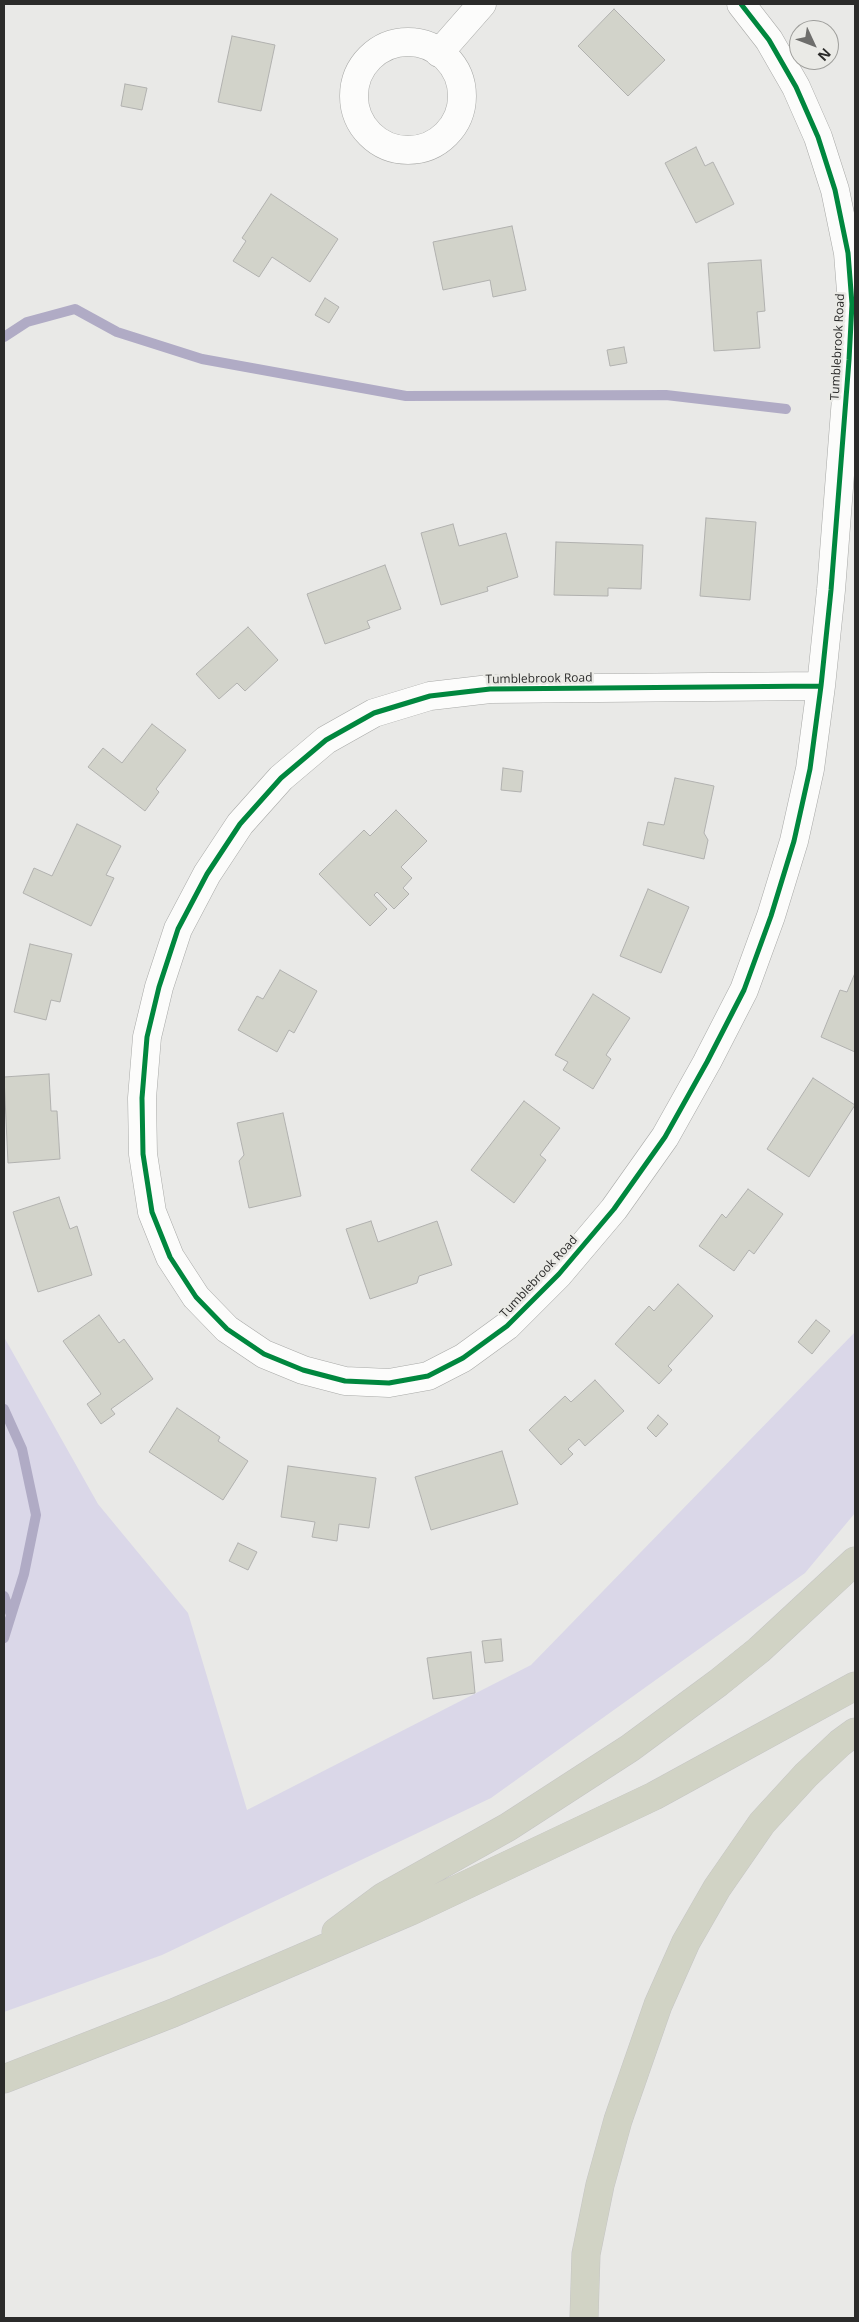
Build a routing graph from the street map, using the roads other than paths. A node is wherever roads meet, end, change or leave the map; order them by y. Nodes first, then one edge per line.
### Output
1 (482, 4) edge
2 (741, 4) edge
3 (439, 53) dead end
4 (821, 686) junction
5 (855, 1561) edge
6 (855, 1686) edge
7 (855, 1732) edge
8 (302, 1959) junction
9 (4, 2079) edge
10 (584, 2318) edge

1 - 3 street
2 - 4 street, Tumblebrook Road
4 - 4 street, Tumblebrook Road
5 - 8 highway
6 - 8 highway
7 - 10 highway
8 - 9 highway

